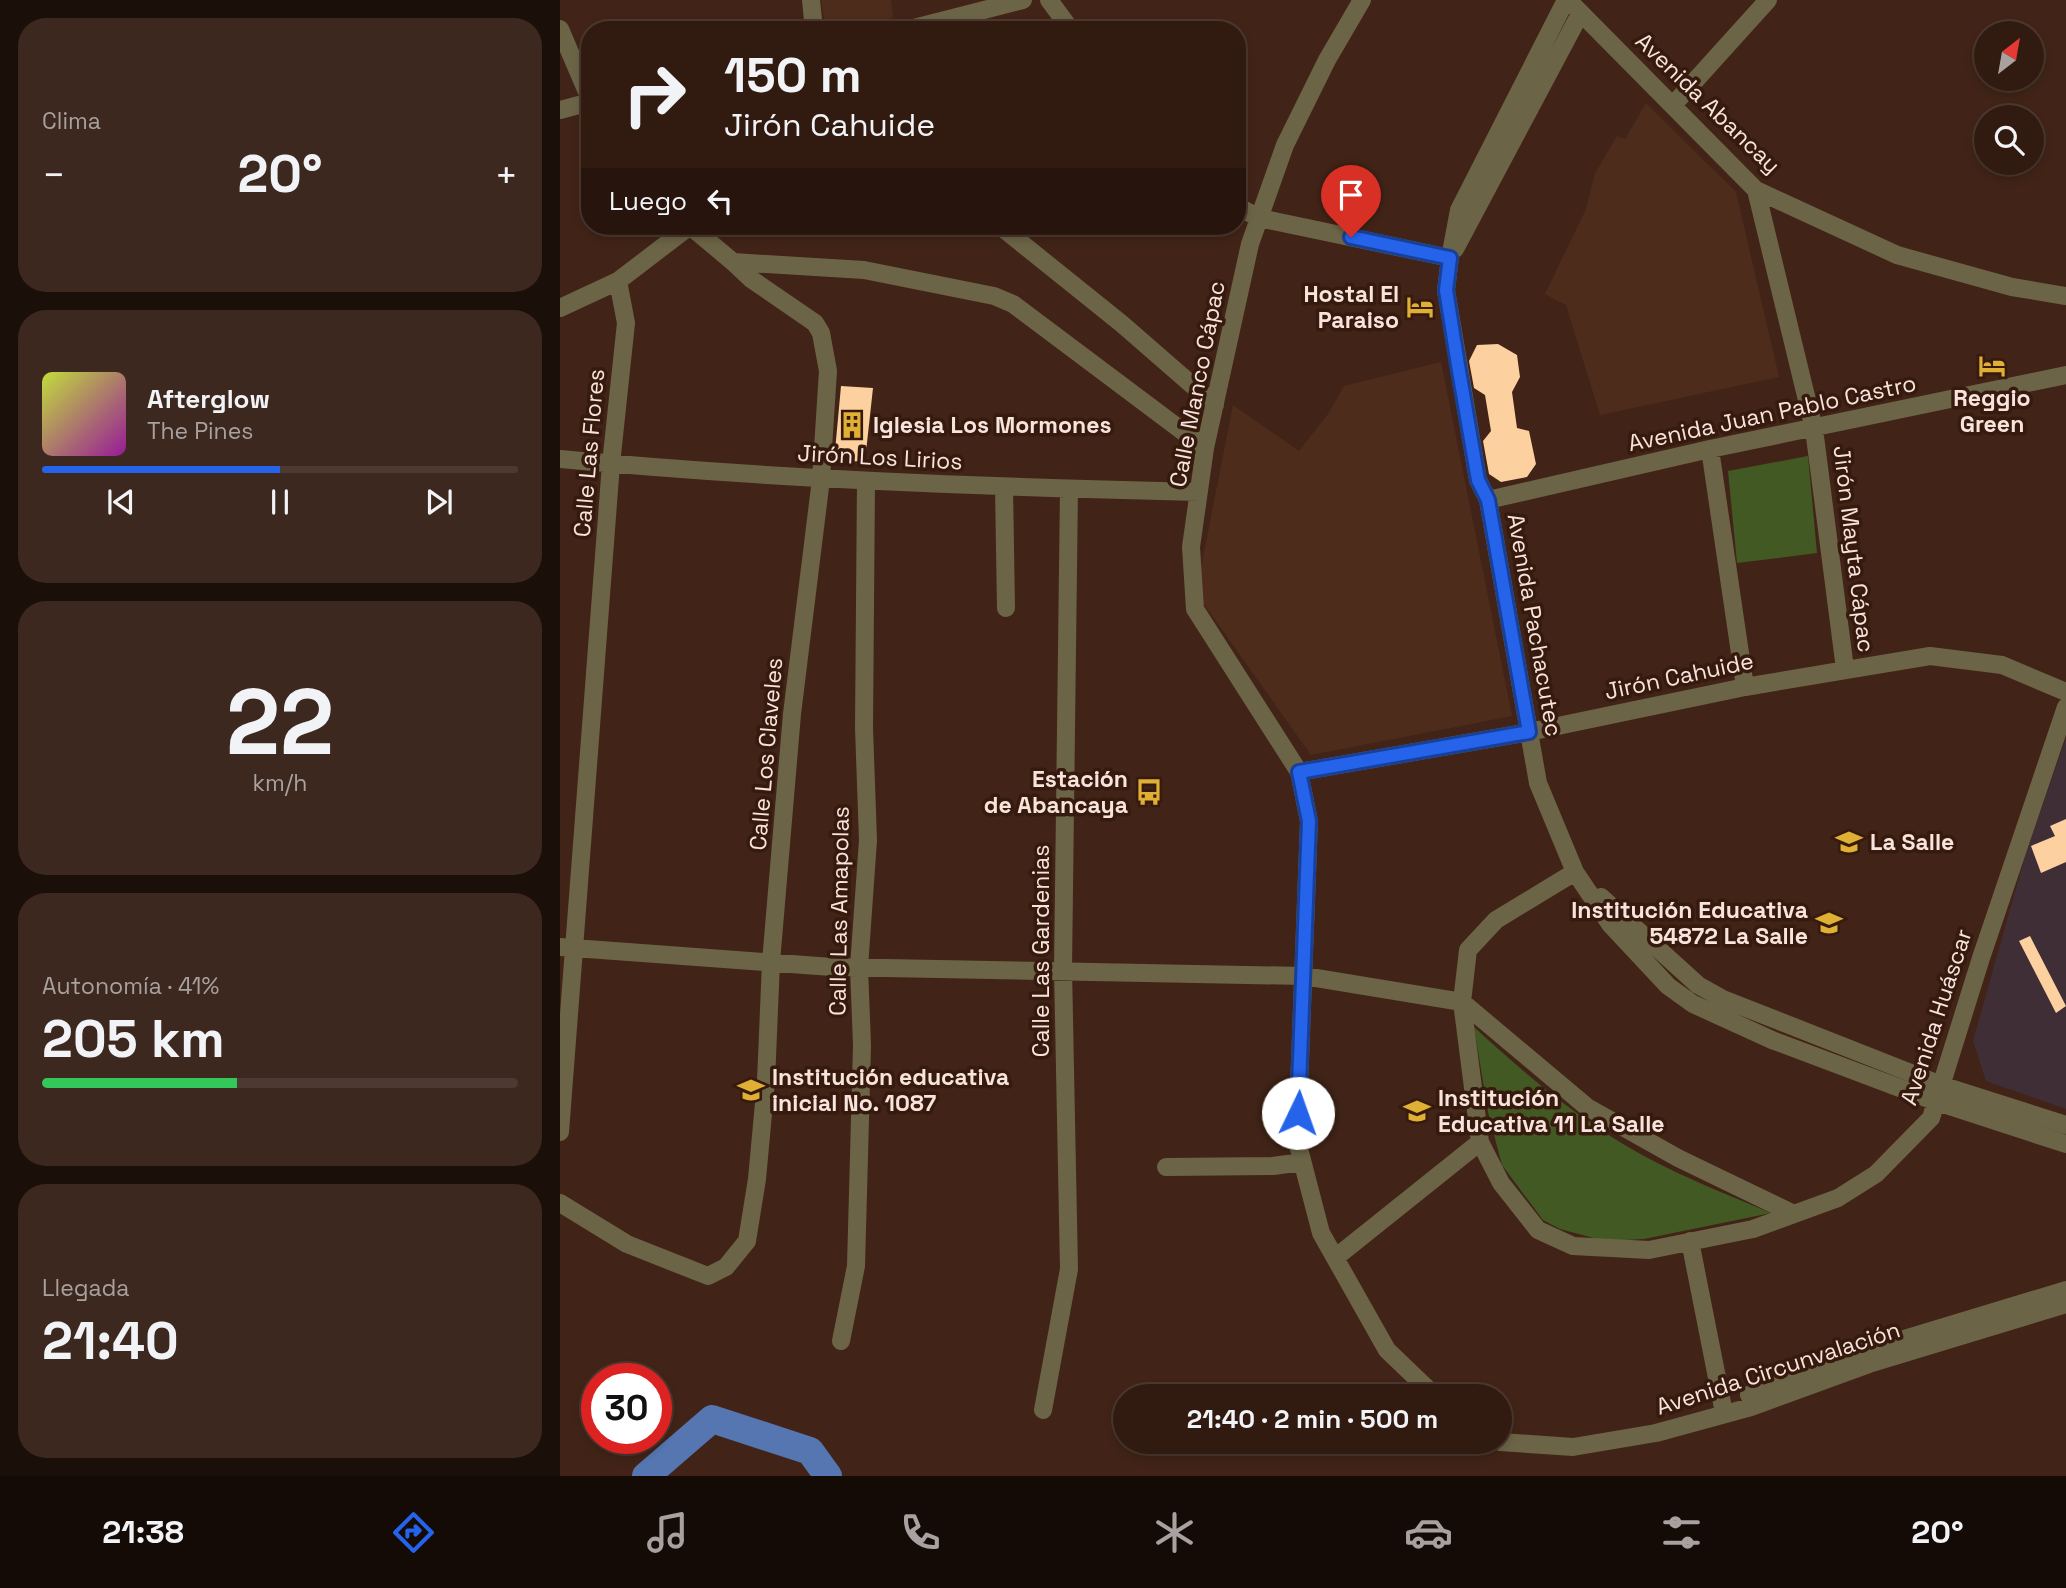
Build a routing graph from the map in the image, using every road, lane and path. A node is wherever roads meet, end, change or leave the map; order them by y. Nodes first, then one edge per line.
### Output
1 (811, 0) edge
2 (1023, 0) edge
3 (1049, 0) edge
4 (1362, 0) edge
5 (1567, 0) edge
6 (1768, 0) edge
7 (1580, 14) junction
8 (813, 21) edge
9 (940, 21) edge
10 (1064, 21) edge
11 (560, 29) edge
12 (581, 79) edge
13 (581, 104) edge
14 (1674, 104) junction
15 (560, 110) edge
16 (1756, 190) junction
17 (1246, 211) edge
18 (1259, 218) junction
19 (678, 235) edge
20 (701, 235) edge
21 (1011, 235) edge
22 (1450, 258) junction
23 (733, 262) junction
24 (618, 281) junction
25 (2066, 296) edge
26 (560, 308) edge
27 (2066, 375) edge
28 (1215, 405) junction
29 (1814, 429) junction
30 (1205, 448) junction
31 (1710, 449) junction
32 (560, 459) edge
33 (611, 464) junction
34 (821, 479) junction
35 (866, 481) junction
36 (1004, 487) junction
37 (1069, 489) junction
38 (1199, 492) junction
39 (1488, 500) junction
40 (1006, 608) dead end
41 (1845, 669) junction
42 (1745, 687) junction
43 (2066, 692) edge
44 (2066, 707) edge
45 (1529, 732) junction
46 (1299, 772) junction
47 (1575, 872) junction
48 (568, 947) edge
49 (771, 962) junction
50 (859, 967) junction
51 (1063, 969) junction
52 (1304, 976) junction
53 (1462, 1002) junction
54 (1940, 1094) junction
55 (2066, 1125) edge
56 (560, 1132) edge
57 (1480, 1142) junction
58 (2066, 1144) edge
59 (1302, 1162) junction
60 (1166, 1167) dead end
61 (560, 1203) edge
62 (1794, 1214) junction
63 (1690, 1241) junction
64 (1335, 1258) junction
65 (2066, 1290) edge
66 (2066, 1304) edge
67 (841, 1341) dead end
68 (1422, 1384) edge
69 (1043, 1410) dead end
70 (1724, 1413) junction
71 (1512, 1443) edge

1 - 8 street
2 - 9 street
3 - 10 street
4 - 18 street, Calle Manco Cápac
5 - 7 street, Avenida Abancay
5 - 22 street, Avenida Pachacutec
6 - 14 street
7 - 14 street, Avenida Abancay
7 - 22 street, Avenida Pachacutec
11 - 12 street
13 - 15 street
14 - 16 street, Avenida Abancay
16 - 25 street, Avenida Abancay
16 - 29 street, Jirón Mayta Cápac
17 - 18 street
18 - 22 street
18 - 28 street, Calle Manco Cápac
19 - 24 street
20 - 23 street
21 - 28 street
22 - 39 street, Avenida Pachacutec
23 - 30 street
23 - 34 street, Calle Los Claveles
24 - 26 street
24 - 33 street, Calle Las Flores
27 - 29 street, Avenida Juan Pablo Castro
28 - 30 street, Calle Manco Cápac
29 - 31 street, Avenida Juan Pablo Castro
29 - 41 street, Jirón Mayta Cápac
30 - 38 street, Calle Manco Cápac
31 - 39 street, Avenida Juan Pablo Castro
31 - 42 street
32 - 33 street, Jirón Los Lirios
33 - 34 street, Jirón Los Lirios
33 - 48 street, Calle Las Flores
34 - 35 street, Jirón Los Lirios
34 - 49 street, Calle Los Claveles
35 - 36 street, Jirón Los Lirios
35 - 50 street, Calle Las Amapolas
36 - 37 street, Jirón Los Lirios
36 - 40 street
37 - 38 street, Jirón Los Lirios
37 - 51 street, Calle Las Gardenias
38 - 46 street, Calle Manco Cápac
39 - 45 street, Avenida Pachacutec
41 - 42 street, Jirón Cahuide
41 - 43 street, Jirón Cahuide
42 - 45 street, Jirón Cahuide
44 - 54 street, Avenida Huáscar
45 - 46 street, Jirón Cahuide
45 - 47 street, Avenida Pachacutec
46 - 52 street
47 - 53 street, Avenida Huáscar
47 - 54 street, Avenida Pachacutec
48 - 49 street
48 - 56 street, Calle Las Flores
49 - 50 street
49 - 61 street, Calle Los Claveles
50 - 51 street
50 - 67 street, Calle Las Amapolas
51 - 52 street
51 - 69 street, Calle Las Gardenias
52 - 53 street
52 - 59 street
53 - 57 street, Avenida Huáscar
53 - 62 street
54 - 55 street, Avenida Pachacutec
54 - 58 street, Avenida Pachacutec
54 - 62 street, Avenida Huáscar
57 - 63 street, Avenida Huáscar
57 - 64 street
59 - 60 street
59 - 64 street
62 - 63 street, Avenida Huáscar
63 - 70 street
64 - 68 street
65 - 70 street
66 - 70 street, Avenida Circunvalación
70 - 71 street, Avenida Circunvalación

